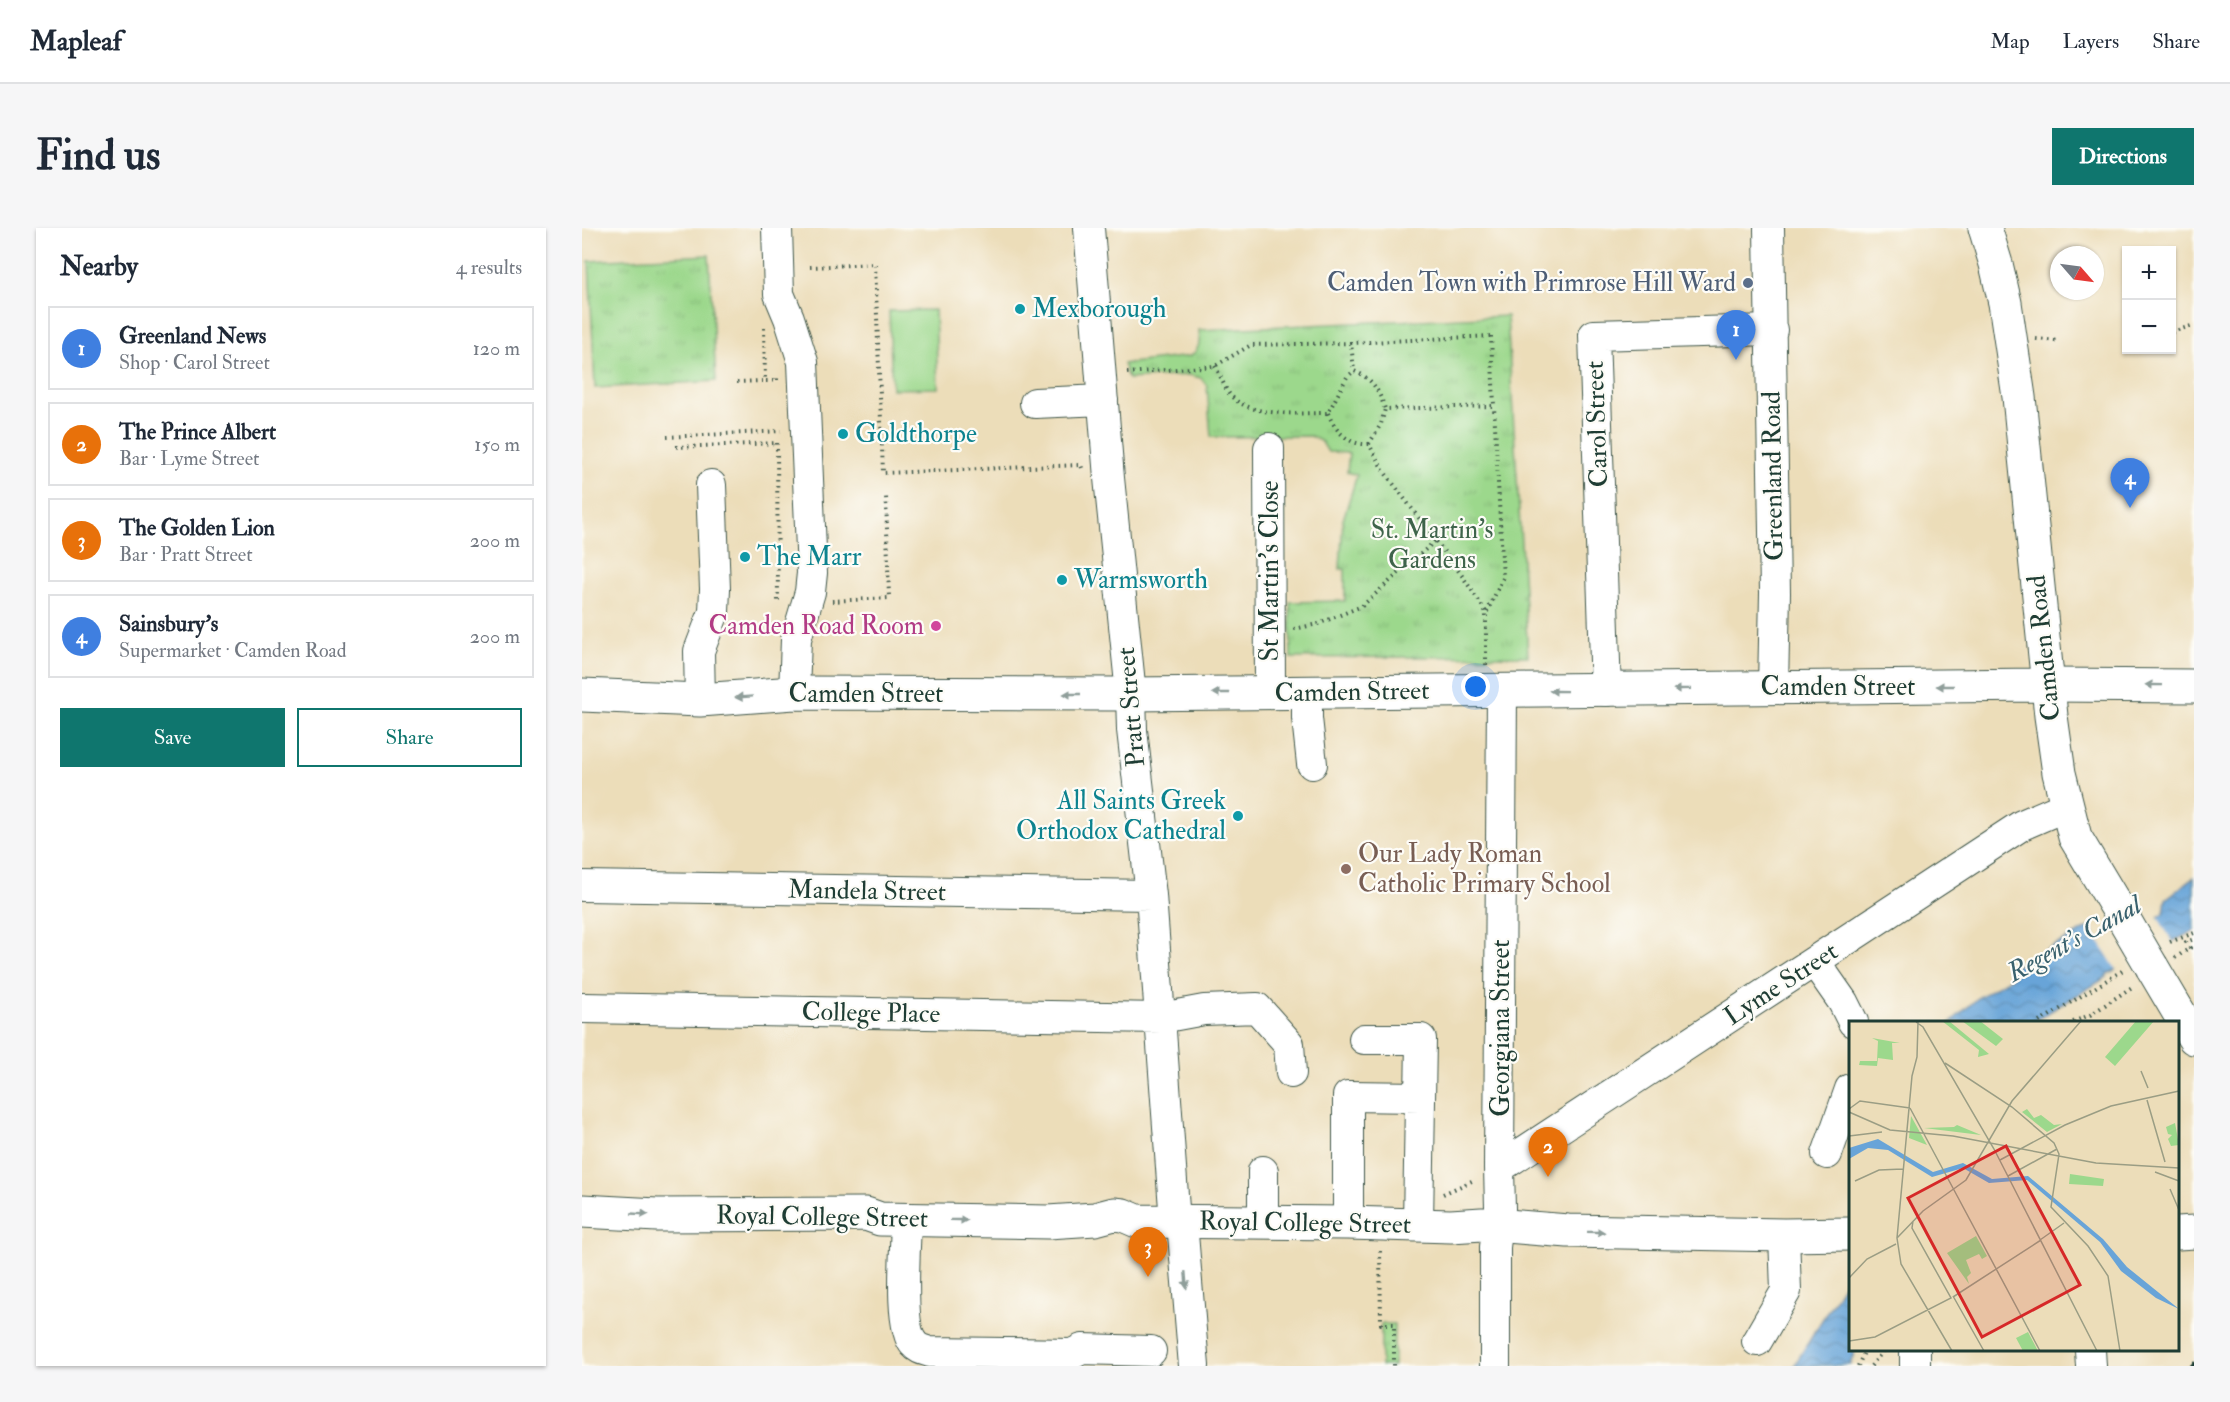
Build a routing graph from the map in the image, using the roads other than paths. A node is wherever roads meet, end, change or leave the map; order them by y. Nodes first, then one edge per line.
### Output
1 (777, 228) edge
2 (1089, 228) edge
3 (1769, 228) edge
4 (1985, 228) edge
5 (1772, 330) junction
6 (1103, 396) junction
7 (1035, 408) dead end
8 (1269, 448) dead end
9 (711, 485) dead end
10 (2048, 685) junction
11 (2194, 686) edge
12 (1773, 687) junction
13 (1494, 690) junction
14 (1606, 691) junction
15 (1307, 692) junction
16 (794, 693) junction
17 (1270, 693) junction
18 (1131, 694) junction
19 (582, 695) edge
20 (700, 700) junction
21 (1312, 764) dead end
22 (2066, 806) junction
23 (582, 886) edge
24 (1151, 895) junction
25 (1815, 962) junction
26 (582, 1008) edge
27 (1161, 1018) junction
28 (1852, 1021) edge
29 (2194, 1038) edge
30 (1364, 1039) dead end
31 (1291, 1073) dead end
32 (1849, 1094) edge
33 (1420, 1097) junction
34 (1827, 1154) dead end
35 (1499, 1168) junction
36 (1263, 1172) dead end
37 (582, 1211) edge
38 (1418, 1216) junction
39 (906, 1220) junction
40 (1178, 1222) junction
41 (1263, 1222) junction
42 (1348, 1223) junction
43 (1498, 1224) junction
44 (1836, 1234) edge
45 (1784, 1235) junction
46 (1757, 1341) dead end
47 (1151, 1351) dead end
48 (2090, 1351) edge
49 (914, 1357) edge
50 (1194, 1366) edge
51 (1495, 1366) edge
52 (2091, 1366) edge

1 - 16 street
2 - 6 street, Pratt Street
3 - 5 street, Greenland Road
4 - 10 main road, Camden Road
5 - 12 street, Greenland Road
5 - 14 street, Carol Street
6 - 7 street
6 - 18 street, Pratt Street
8 - 17 street, St Martin's Close
9 - 20 street
11 -> 10 main road, Camden Street
10 -> 12 main road, Camden Street
10 - 22 main road, Camden Road
12 -> 14 main road, Camden Street
14 -> 13 main road, Camden Street
13 - 15 main road, Camden Street
13 - 35 street, Georgiana Street
15 - 17 main road, Camden Street
15 - 21 street
18 -> 16 main road, Camden Street
16 -> 20 main road, Camden Street
17 -> 18 main road, Camden Street
18 - 24 street, Pratt Street
19 - 20 main road, Camden Street
22 - 25 street, Lyme Street
22 - 29 main road, Camden Road, bridge
23 - 24 street, Mandela Street
24 - 27 street, Pratt Street
25 - 28 street
25 - 35 street, Lyme Street
26 - 27 street, College Place
27 - 31 street, College Place
27 - 40 street, Pratt Street
30 - 33 street
32 - 34 street
33 - 38 street
33 - 42 street
35 - 43 street, Georgiana Street
36 - 41 street
37 -> 39 main road, Royal College Street
38 - 42 main road, Royal College Street
38 - 43 main road, Royal College Street
39 -> 40 main road, Royal College Street
39 - 49 street
40 - 41 main road, Royal College Street
40 -> 50 street, Pratt Street
41 - 42 main road, Royal College Street
43 -> 45 main road, Royal College Street
43 - 51 street, Georgiana Street
44 - 45 main road, Royal College Street
45 - 46 street
47 - 49 street
48 - 52 street

